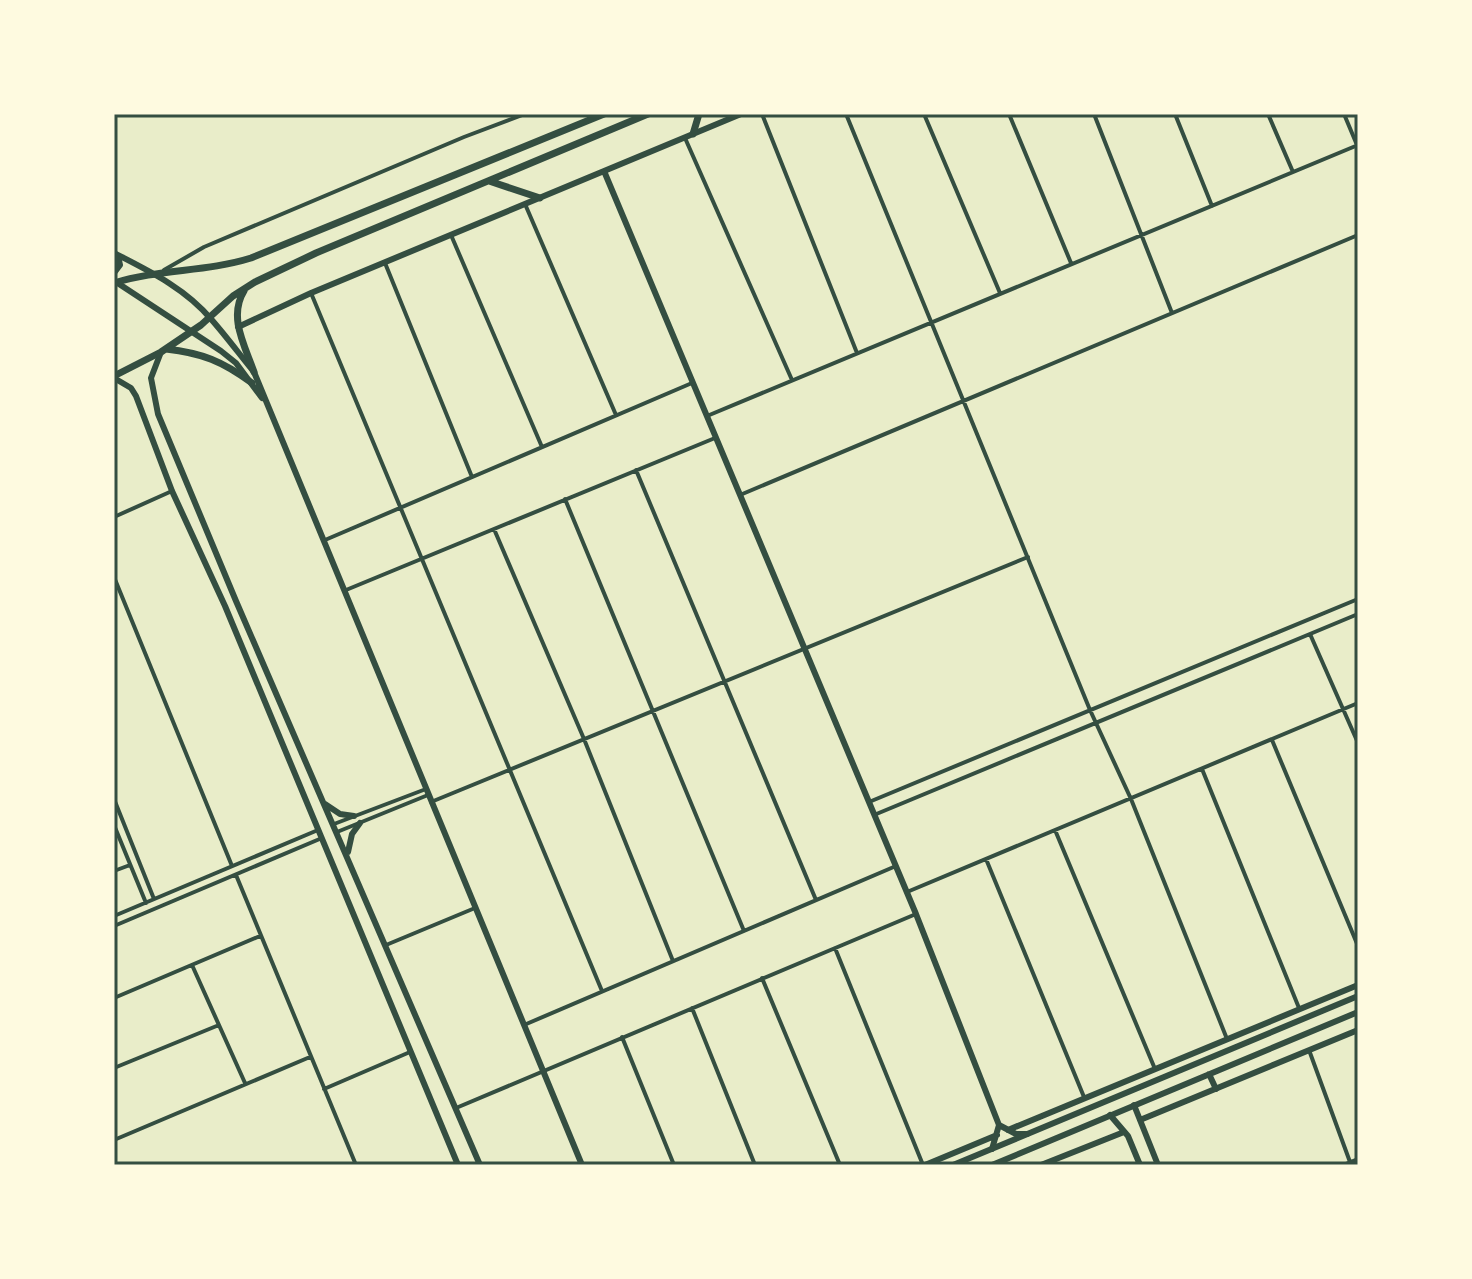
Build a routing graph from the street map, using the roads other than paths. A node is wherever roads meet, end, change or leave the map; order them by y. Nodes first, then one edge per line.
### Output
1 (525, 114) edge
2 (604, 114) edge
3 (648, 114) edge
4 (699, 114) edge
5 (741, 114) edge
6 (762, 114) edge
7 (846, 114) edge
8 (924, 114) edge
9 (1009, 114) edge
10 (1094, 114) edge
11 (1175, 114) edge
12 (1268, 114) edge
13 (1344, 114) edge
14 (689, 136) junction
15 (1358, 145) edge
16 (604, 171) junction
17 (1293, 172) junction
18 (489, 181) junction
19 (540, 198) junction
20 (525, 204) junction
21 (1212, 206) junction
22 (451, 235) junction
23 (1141, 235) junction
24 (1358, 235) edge
25 (116, 254) edge
26 (385, 263) junction
27 (1071, 264) junction
28 (114, 273) edge
29 (158, 273) junction
30 (115, 282) edge
31 (247, 286) junction
32 (311, 293) junction
33 (1000, 293) junction
34 (1172, 313) junction
35 (210, 317) junction
36 (931, 322) junction
37 (238, 327) junction
38 (192, 331) junction
39 (163, 351) junction
40 (857, 353) junction
41 (254, 372) junction
42 (114, 377) edge
43 (792, 380) junction
44 (252, 383) junction
45 (693, 383) junction
46 (963, 401) junction
47 (267, 404) junction
48 (616, 415) junction
49 (707, 416) junction
50 (716, 437) junction
51 (542, 447) junction
52 (636, 470) junction
53 (472, 477) junction
54 (172, 491) junction
55 (740, 495) junction
56 (565, 499) junction
57 (401, 506) junction
58 (114, 517) edge
59 (494, 529) junction
60 (323, 541) junction
61 (1029, 556) junction
62 (421, 559) junction
63 (114, 577) edge
64 (343, 591) junction
65 (1358, 599) edge
66 (236, 601) junction
67 (225, 606) junction
68 (1358, 614) edge
69 (1310, 634) junction
70 (805, 648) junction
71 (723, 682) junction
72 (1358, 703) edge
73 (1344, 709) junction
74 (654, 710) junction
75 (1090, 710) junction
76 (1096, 723) junction
77 (584, 739) junction
78 (1272, 740) junction
79 (1358, 743) edge
80 (1202, 769) junction
81 (510, 770) junction
82 (428, 795) junction
83 (114, 799) edge
84 (1131, 799) junction
85 (323, 802) junction
86 (869, 803) junction
87 (874, 815) junction
88 (354, 816) junction
89 (360, 823) junction
90 (334, 824) junction
91 (114, 827) edge
92 (319, 830) junction
93 (1055, 830) junction
94 (337, 832) junction
95 (322, 838) junction
96 (349, 859) junction
97 (986, 859) junction
98 (130, 865) junction
99 (232, 866) junction
100 (896, 866) junction
101 (114, 871) edge
102 (236, 875) junction
103 (188, 884) junction
104 (907, 892) junction
105 (192, 894) junction
106 (365, 896) junction
107 (154, 899) junction
108 (816, 900) junction
109 (350, 902) junction
110 (146, 903) junction
111 (475, 908) junction
112 (916, 914) junction
113 (114, 916) edge
114 (114, 926) edge
115 (744, 931) junction
116 (260, 936) junction
117 (386, 945) junction
118 (1358, 946) edge
119 (835, 948) junction
120 (673, 961) junction
121 (192, 965) junction
122 (762, 978) junction
123 (1358, 985) edge
124 (602, 991) junction
125 (1358, 996) edge
126 (114, 998) edge
127 (1335, 1006) junction
128 (692, 1008) junction
129 (1299, 1009) junction
130 (1358, 1012) edge
131 (1308, 1017) junction
132 (1341, 1018) junction
133 (220, 1025) junction
134 (524, 1025) junction
135 (1314, 1029) junction
136 (1358, 1030) edge
137 (622, 1037) junction
138 (1227, 1039) junction
139 (1309, 1050) junction
140 (413, 1051) junction
141 (1200, 1051) junction
142 (310, 1057) junction
143 (1204, 1060) junction
144 (114, 1068) edge
145 (1155, 1069) junction
146 (543, 1070) junction
147 (1209, 1074) junction
148 (245, 1084) junction
149 (324, 1089) junction
150 (1216, 1089) junction
151 (1085, 1099) junction
152 (1134, 1105) junction
153 (456, 1108) junction
154 (1110, 1115) junction
155 (1140, 1120) junction
156 (999, 1125) junction
157 (1008, 1130) junction
158 (1124, 1132) junction
159 (1027, 1134) junction
160 (997, 1135) junction
161 (114, 1140) edge
162 (992, 1149) junction
163 (1358, 1159) edge
164 (1350, 1162) junction
165 (356, 1165) edge
166 (458, 1165) edge
167 (480, 1165) edge
168 (582, 1165) edge
169 (674, 1165) edge
170 (755, 1165) edge
171 (840, 1165) edge
172 (924, 1165) edge
173 (953, 1165) edge
174 (992, 1165) edge
175 (1041, 1165) edge
176 (1140, 1165) edge
177 (1158, 1165) edge
178 (1343, 1165) edge

1 - 29 street
2 - 29 highway
3 - 18 highway
4 - 14 highway
5 - 14 main road
6 - 40 street
7 - 36 street
8 - 33 street
9 - 27 street
10 - 23 street
11 - 21 street
12 - 17 street
13 - 15 street
14 - 16 main road
14 - 43 street
15 - 17 street
16 - 19 main road
16 - 45 main road
17 - 21 street
18 - 19 highway
18 - 31 highway
19 - 20 main road
20 - 22 main road
20 - 48 street
21 - 23 street
22 - 26 main road
22 - 51 street
23 - 27 street
23 - 34 street
24 - 34 street
25 - 28 main road
25 - 29 main road
26 - 32 main road
26 - 53 street
27 - 33 street
29 - 30 highway
29 - 35 main road
30 - 38 main road
31 - 35 highway
31 - 37 highway
32 - 37 main road
32 - 57 street
33 - 36 street
34 - 46 street
35 - 38 highway
35 - 41 main road
36 - 40 street
36 - 46 street
37 - 41 highway
38 - 39 highway
38 - 44 main road
39 - 42 highway
39 - 44 highway
39 - 66 main road
40 - 43 street
41 - 47 main road
42 - 54 main road
43 - 49 street
44 - 47 main road
45 - 48 street
45 - 49 main road
46 - 55 street
46 - 61 street
47 - 60 main road
48 - 51 street
49 - 50 main road
50 - 52 street
50 - 55 main road
51 - 53 street
52 - 56 street
52 - 71 street
53 - 57 street
54 - 58 street
54 - 67 main road
55 - 70 main road
56 - 59 street
56 - 74 street
57 - 60 street
57 - 62 street
59 - 62 street
59 - 77 street
60 - 64 main road
61 - 70 street
61 - 75 street
62 - 64 street
62 - 81 street
63 - 99 street
64 - 82 main road
65 - 75 street
66 - 67 main road
66 - 85 main road
67 - 92 main road
68 - 69 street
69 - 73 street
69 - 76 street
70 - 71 street
70 - 86 main road
71 - 74 street
71 - 108 street
72 - 73 street
73 - 78 street
73 - 79 street
74 - 77 street
74 - 115 street
75 - 76 street
75 - 86 street
76 - 84 street
76 - 87 street
77 - 81 street
77 - 120 street
78 - 80 street
78 - 118 street
80 - 84 street
80 - 129 street
81 - 82 street
81 - 124 street
82 - 88 street
82 - 89 street
82 - 111 main road
83 - 107 street
84 - 93 street
84 - 138 street
85 - 88 main road
85 - 90 main road
86 - 87 main road
87 - 100 main road
88 - 90 street
89 - 94 street
89 - 96 main road
90 - 94 main road
91 - 98 street
92 - 95 main road
92 - 99 street
93 - 97 street
93 - 145 street
94 - 96 main road
95 - 102 street
95 - 109 main road
96 - 106 main road
97 - 104 street
97 - 151 street
98 - 101 street
98 - 110 street
99 - 103 street
100 - 104 main road
100 - 108 street
102 - 105 street
102 - 116 street
103 - 105 street
103 - 107 street
104 - 112 main road
105 - 114 street
106 - 109 main road
106 - 117 main road
107 - 110 street
108 - 115 street
109 - 140 main road
110 - 113 street
111 - 117 street
111 - 134 main road
112 - 119 street
112 - 156 main road
115 - 120 street
116 - 121 street
116 - 142 street
117 - 153 main road
119 - 122 street
119 - 172 street
120 - 124 street
121 - 126 street
121 - 133 street
122 - 128 street
122 - 171 street
123 - 129 main road
124 - 134 street
125 - 127 main road
127 - 131 main road
127 - 132 main road
128 - 137 street
128 - 170 street
129 - 138 main road
130 - 132 main road
131 - 135 main road
131 - 143 main road
132 - 135 main road
133 - 144 street
133 - 148 street
134 - 146 main road
135 - 147 main road
136 - 139 main road
137 - 146 street
137 - 169 street
138 - 141 main road
139 - 150 main road
139 - 164 street
140 - 149 street
140 - 166 main road
141 - 143 main road
141 - 145 main road
142 - 148 street
142 - 149 street
143 - 159 main road
145 - 151 main road
146 - 153 street
146 - 168 main road
147 - 150 main road
147 - 152 main road
148 - 161 street
149 - 165 street
150 - 155 main road
151 - 157 main road
152 - 154 main road
152 - 155 main road
153 - 167 main road
154 - 158 main road
154 - 174 main road
155 - 177 main road
156 - 157 main road
156 - 160 main road
157 - 159 main road
158 - 175 main road
158 - 176 main road
159 - 162 main road
160 - 162 main road
160 - 172 main road
162 - 173 main road
163 - 164 street
164 - 178 street

